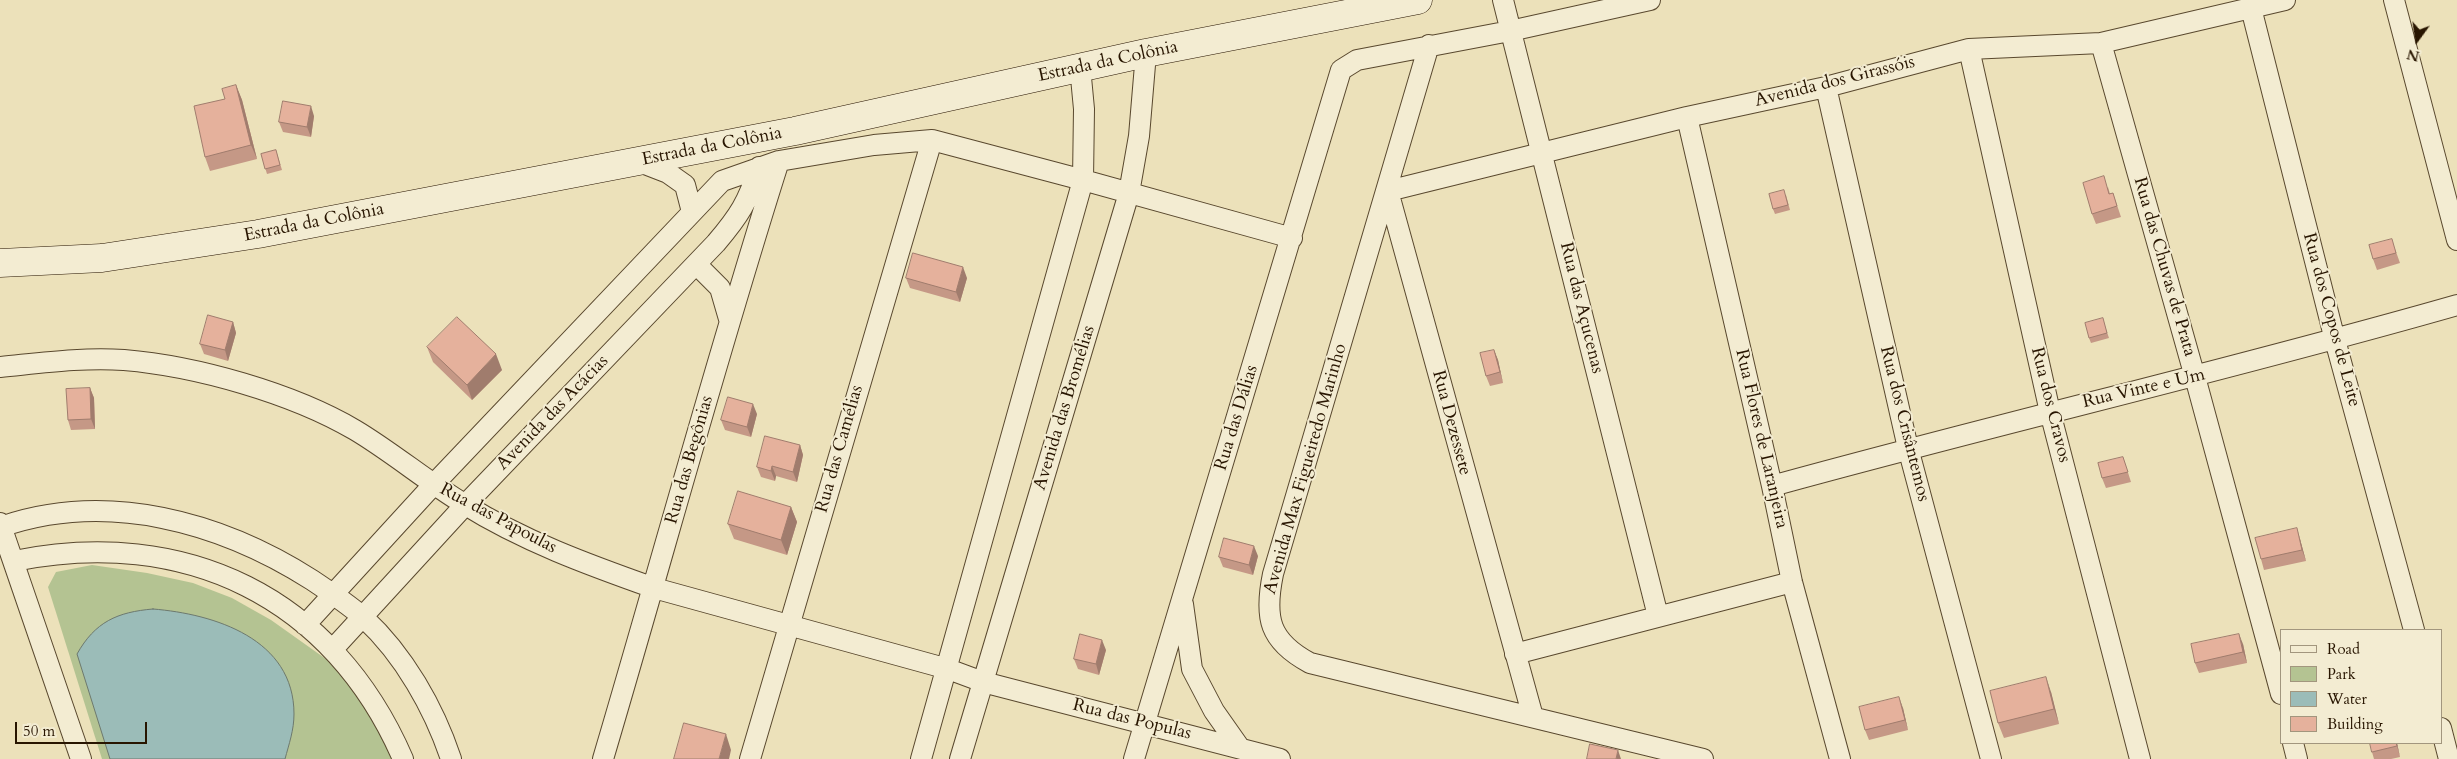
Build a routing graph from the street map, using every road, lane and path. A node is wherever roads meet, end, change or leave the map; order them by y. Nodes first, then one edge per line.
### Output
1 (1418, 0) edge
2 (1503, 0) edge
3 (1650, 0) edge
4 (2285, 0) edge
5 (2394, 0) edge
6 (2251, 8) junction
7 (1510, 31) junction
8 (2101, 43) junction
9 (1429, 45) junction
10 (1969, 49) junction
11 (1146, 53) junction
12 (1080, 67) junction
13 (1826, 87) junction
14 (1687, 117) junction
15 (932, 140) junction
16 (1542, 152) junction
17 (637, 161) junction
18 (779, 161) junction
19 (759, 168) junction
20 (1083, 180) junction
21 (1388, 191) junction
22 (1129, 193) junction
23 (692, 212) junction
24 (1292, 238) junction
25 (2457, 240) edge
26 (0, 263) edge
27 (696, 264) junction
28 (2457, 305) edge
29 (729, 319) junction
30 (2336, 340) junction
31 (0, 367) edge
32 (2195, 377) junction
33 (2050, 412) junction
34 (1908, 448) junction
35 (434, 484) junction
36 (1772, 486) junction
37 (465, 505) junction
38 (1, 525) edge
39 (14, 561) junction
40 (1792, 582) junction
41 (654, 588) junction
42 (333, 594) junction
43 (1182, 598) junction
44 (1658, 616) junction
45 (364, 618) junction
46 (305, 625) junction
47 (788, 625) junction
48 (2414, 629) edge
49 (332, 650) junction
50 (1515, 654) junction
51 (948, 669) junction
52 (983, 682) junction
53 (2280, 690) edge
54 (1533, 717) junction
55 (1144, 724) junction
56 (2442, 732) edge
57 (2293, 744) edge
58 (1240, 748) junction
59 (1657, 756) edge
60 (81, 759) edge
61 (403, 759) edge
62 (451, 759) edge
63 (603, 759) edge
64 (750, 759) edge
65 (921, 759) edge
66 (960, 759) edge
67 (1134, 759) edge
68 (1280, 759) edge
69 (1703, 759) edge
70 (1840, 759) edge
71 (1991, 759) edge
72 (2140, 759) edge
73 (2297, 759) edge
74 (2449, 759) edge

1 - 11 main road, Estrada da Colônia
2 - 7 street, Rua das Açucenas
3 - 7 street
4 - 6 street, Avenida dos Girassóis
5 - 25 street
6 - 8 street, Avenida dos Girassóis
6 - 30 street, Rua dos Copos de Leite
7 - 9 street
7 - 16 street, Rua das Açucenas
8 - 10 street, Avenida dos Girassóis
8 - 32 street, Rua das Chuvas de Prata
9 - 21 street, Avenida Max Figueiredo Marinho
9 - 24 street, Rua das Dálias
10 - 13 street, Avenida dos Girassóis
10 - 33 street, Rua dos Cravos
11 - 12 main road, Estrada da Colônia
11 - 22 street, Avenida das Bromélias
12 - 17 main road, Estrada da Colônia
12 - 20 street
13 - 14 street, Avenida dos Girassóis
13 - 34 street, Rua dos Crisântemos
14 - 16 street, Avenida dos Girassóis
14 - 36 street, Rua Flores de Laranjeira
15 - 18 street
15 - 20 street
15 - 47 street, Rua das Camélias
16 - 21 street, Avenida dos Girassóis
16 - 44 street, Rua das Açucenas
17 - 23 street
17 - 26 main road, Estrada da Colônia
18 - 19 street
18 - 29 street, Rua das Begônias
19 - 23 street, Avenida das Acácias
19 - 27 street, Avenida das Acácias
20 - 22 street
20 - 51 street
21 - 50 street, Rua Dezessete
21 - 54 street, Avenida Max Figueiredo Marinho
22 - 24 street
22 - 52 street, Avenida das Bromélias
23 - 35 street, Avenida das Acácias
24 - 43 street, Rua das Dálias
27 - 29 street
27 - 37 street, Avenida das Acácias
28 - 30 street, Rua Vinte e Um
29 - 41 street, Rua das Begônias
30 - 32 street, Rua Vinte e Um
30 - 48 street, Rua dos Copos de Leite
31 - 35 street, Rua das Papoulas
32 - 33 street, Rua Vinte e Um
32 - 53 street, Rua das Chuvas de Prata
33 - 34 street, Rua Vinte e Um
33 - 72 street, Rua dos Cravos
34 - 36 street, Rua Vinte e Um
34 - 71 street, Rua dos Crisântemos
35 - 37 street, Rua das Papoulas
35 - 42 street, Avenida das Acácias
36 - 40 street, Rua Flores de Laranjeira
37 - 41 street, Rua das Papoulas
37 - 45 street, Avenida das Acácias
38 - 39 street
38 - 42 street
39 - 46 street
39 - 60 street
40 - 44 street
40 - 70 street, Rua Flores de Laranjeira
41 - 47 street, Rua das Papoulas
41 - 63 street, Rua das Begônias
42 - 45 street
42 - 46 street, Avenida das Acácias
43 - 55 street, Rua das Dálias
43 - 58 street
44 - 50 street
45 - 49 street, Avenida das Acácias
45 - 62 street
46 - 49 street
47 - 51 street, Rua das Papoulas
47 - 64 street, Rua das Camélias
49 - 61 street
50 - 54 street, Rua Dezessete
51 - 52 street, Rua das Populas
51 - 65 street
52 - 55 street, Rua das Populas
52 - 66 street, Avenida das Bromélias
54 - 59 street, Avenida Max Figueiredo Marinho
55 - 58 street, Rua das Populas
55 - 67 street, Rua das Dálias
56 - 74 street
57 - 73 street
58 - 68 street, Rua das Populas
59 - 69 street, Avenida Max Figueiredo Marinho

